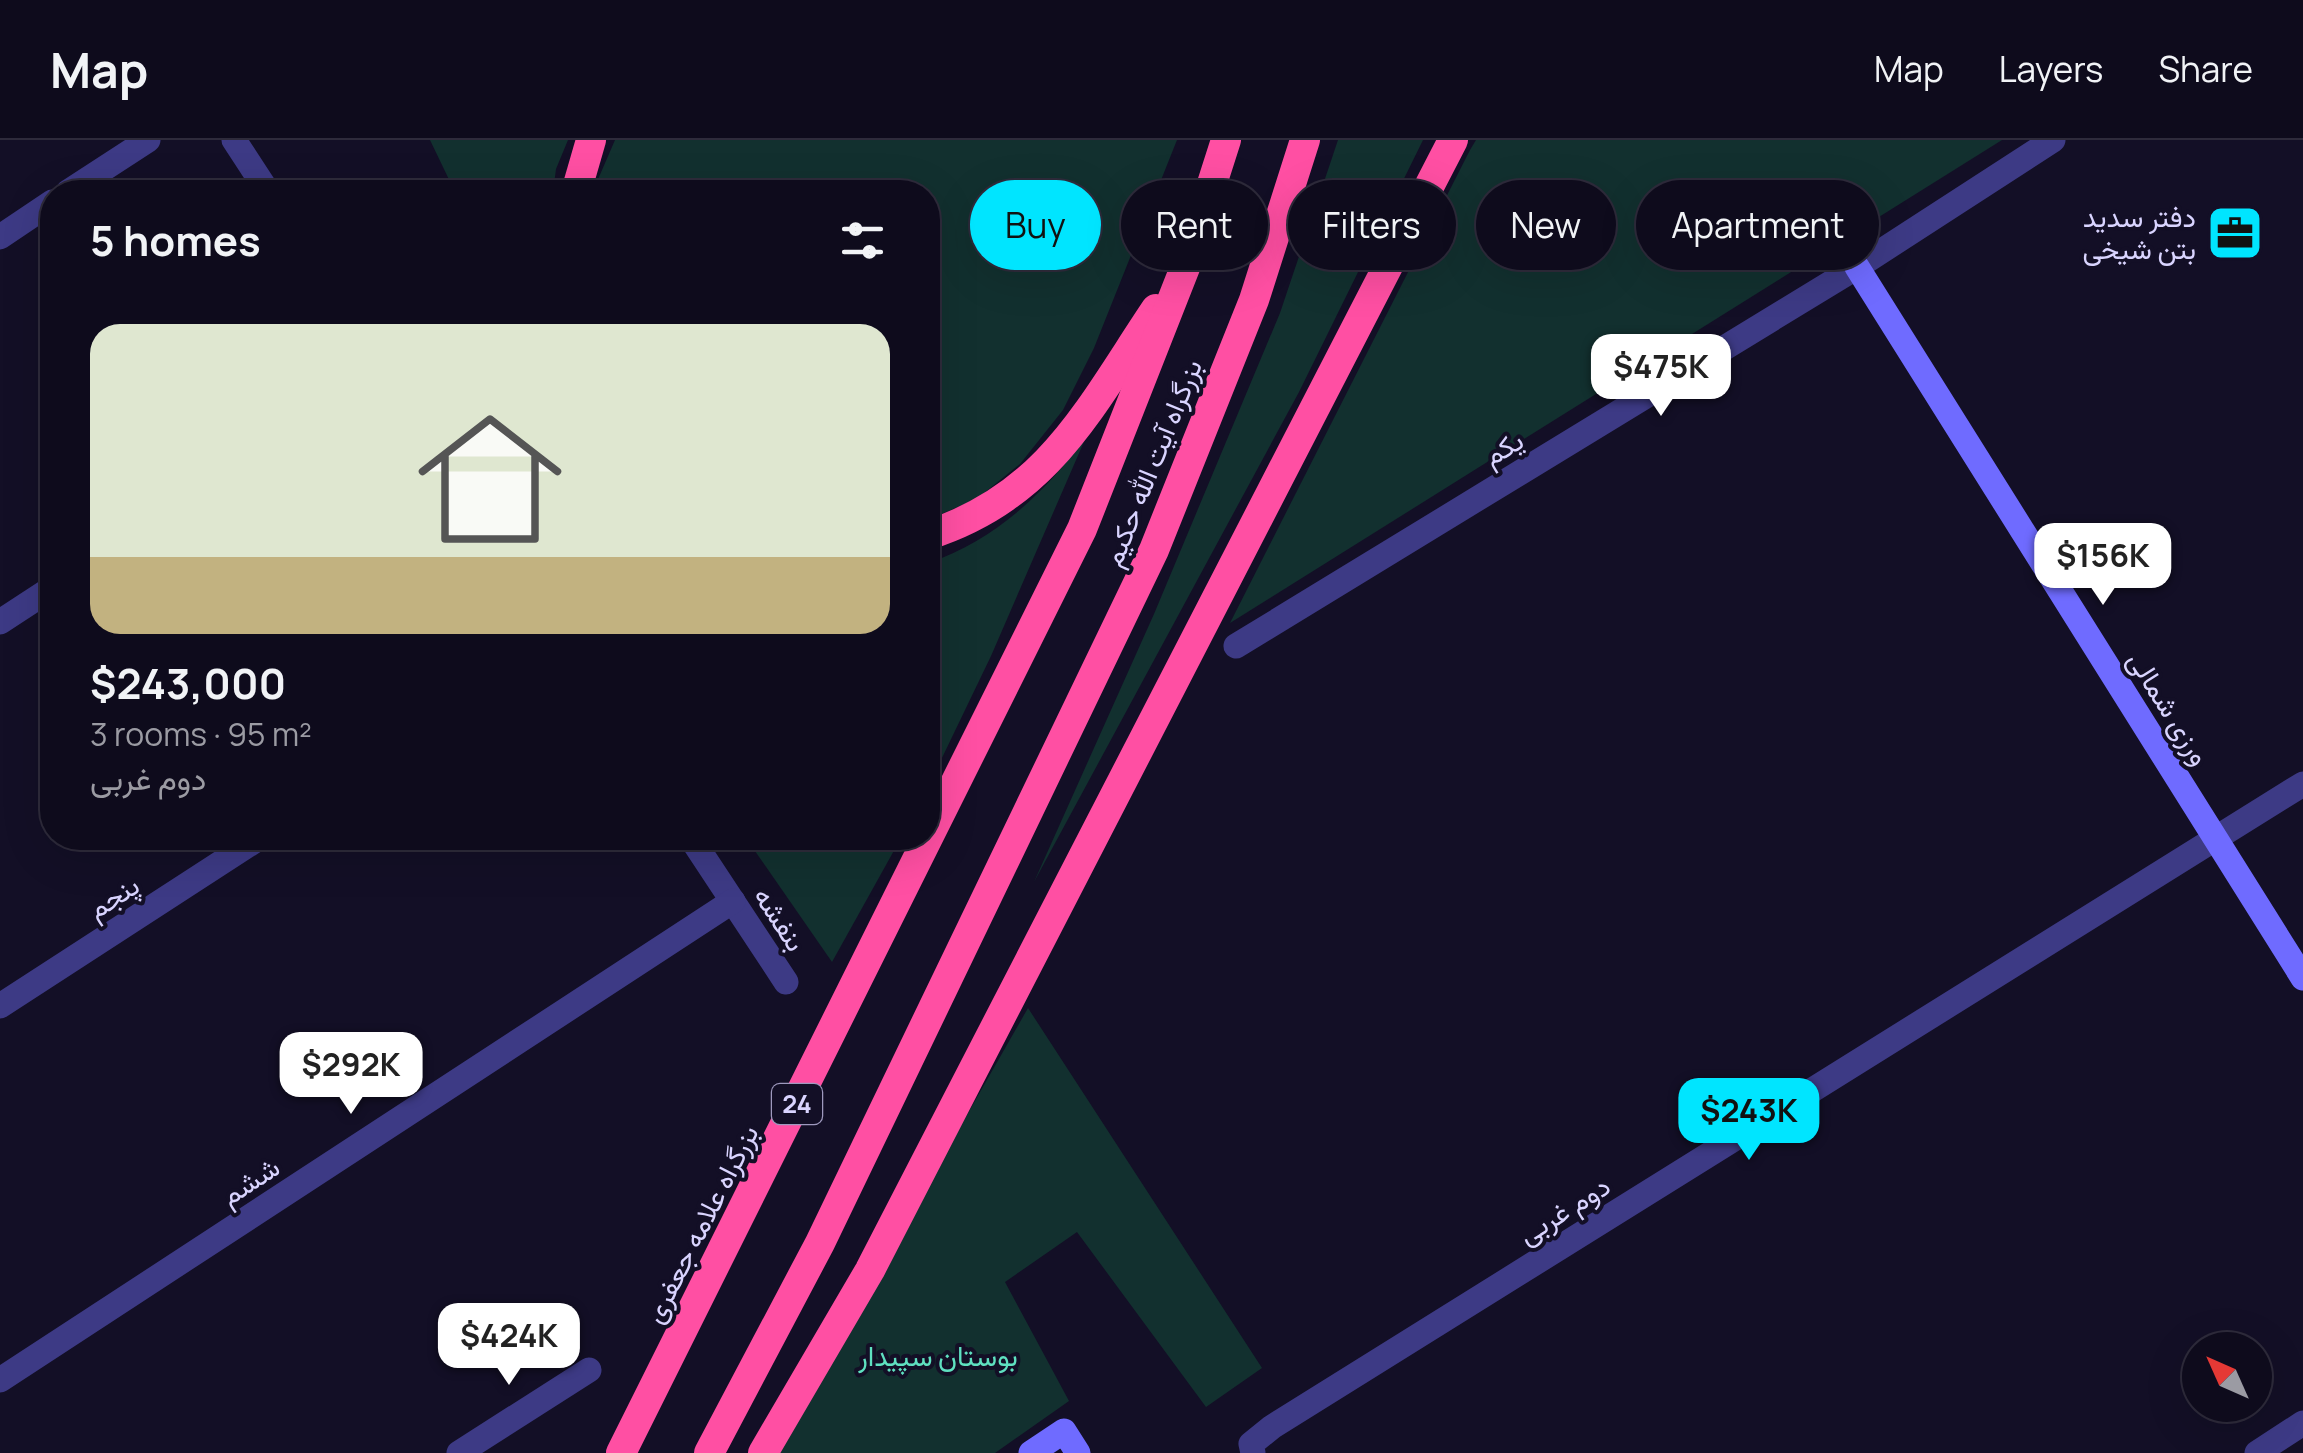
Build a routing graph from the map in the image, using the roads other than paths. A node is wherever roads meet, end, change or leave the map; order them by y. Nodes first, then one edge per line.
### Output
1 (148, 140) edge
2 (234, 140) edge
3 (591, 140) edge
4 (1226, 140) edge
5 (1305, 140) edge
6 (1453, 140) edge
7 (2053, 140) edge
8 (86, 180) edge
9 (260, 180) edge
10 (579, 180) edge
11 (1213, 180) edge
12 (40, 210) edge
13 (0, 237) edge
14 (1879, 253) edge
15 (1183, 270) edge
16 (1184, 270) edge
17 (1852, 270) edge
18 (1859, 270) edge
19 (940, 531) edge
20 (40, 596) edge
21 (0, 622) edge
22 (1236, 646) dead end
23 (971, 755) joint
24 (2303, 784) edge
25 (940, 817) edge
26 (2216, 840) junction
27 (240, 850) edge
28 (700, 850) edge
29 (924, 850) edge
30 (733, 901) junction
31 (2303, 978) edge
32 (786, 982) dead end
33 (0, 1006) edge
34 (589, 1370) dead end
35 (0, 1380) edge
36 (2303, 1423) edge
37 (1252, 1449) edge
38 (459, 1453) edge
39 (622, 1453) edge
40 (709, 1453) edge
41 (763, 1453) edge
42 (1031, 1453) edge
43 (1078, 1453) edge
44 (2258, 1453) edge

1 - 8 street
2 - 9 street
3 - 10 highway
4 - 11 highway, بزرگراه آیت الله حکیم / 24
5 - 40 highway, بزرگراه آیت الله حکیم
6 - 41 highway
7 - 14 street, یکم
12 - 13 street
15 - 19 highway
16 - 23 highway, بزرگراه آیت الله حکیم / 24
17 - 22 street, یکم
18 - 26 street, ورزی شمالی
20 - 21 street
23 - 25 highway, بزرگراه علامه جعفری / 24
24 - 26 street, دوم غربی
26 - 31 street, ورزی شمالی
26 - 37 street, دوم غربی
27 - 33 street, پنجم
28 - 30 street, بنفشه
29 - 39 highway, بزرگراه علامه جعفری / 24
30 - 32 street, بنفشه
30 - 35 street, ششم
34 - 38 street
36 - 44 street
42 - 43 street

